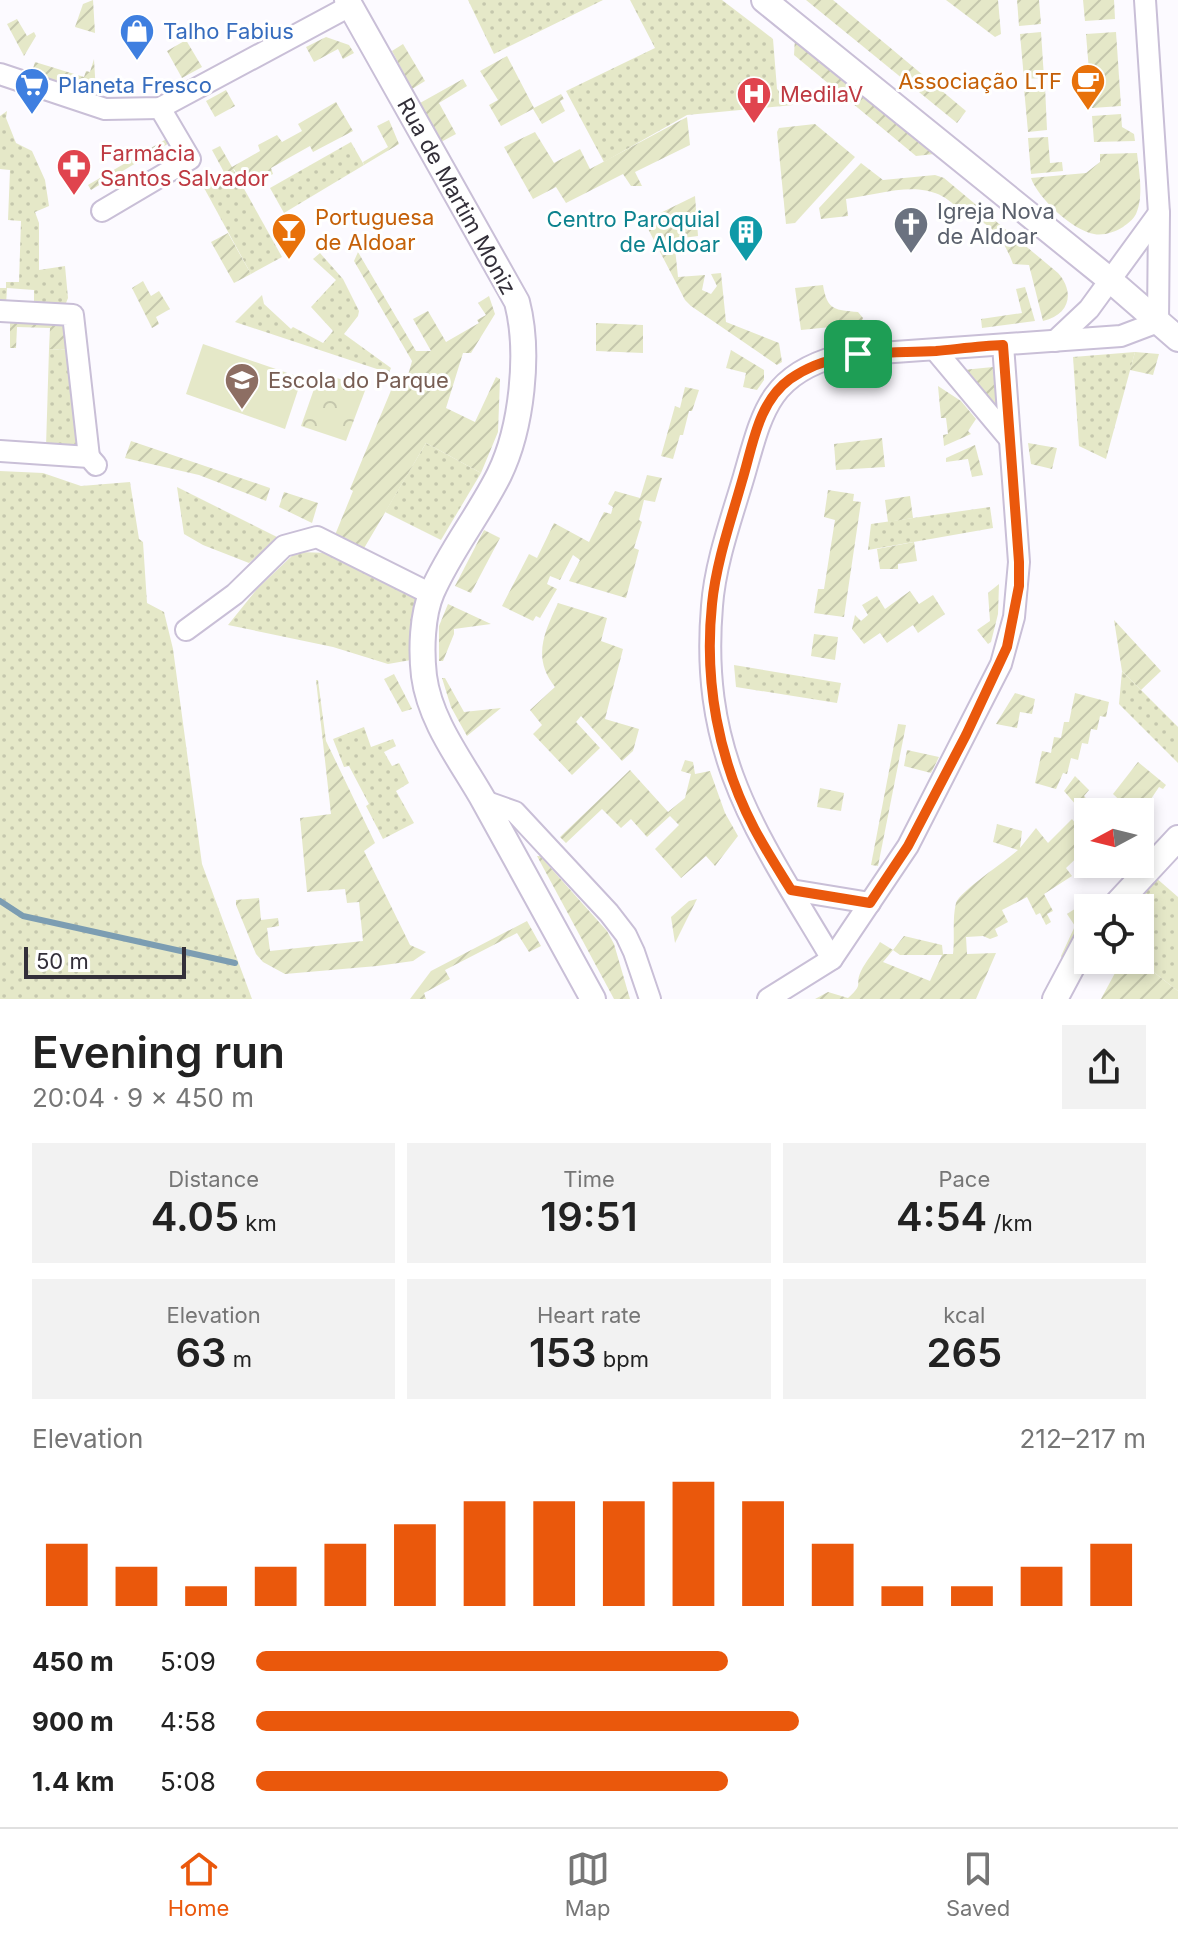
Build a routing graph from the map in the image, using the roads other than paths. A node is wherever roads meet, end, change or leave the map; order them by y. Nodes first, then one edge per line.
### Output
1 (764, 0) edge
2 (1145, 0) edge
3 (348, 3) edge
4 (0, 74) edge
5 (160, 108) junction
6 (102, 211) dead end
7 (1159, 213) junction
8 (1110, 280) junction
9 (0, 311) edge
10 (1158, 322) junction
11 (1178, 339) edge
12 (1055, 341) junction
13 (1003, 345) junction
14 (936, 351) junction
15 (1008, 437) junction
16 (0, 451) edge
17 (431, 594) junction
18 (186, 630) dead end
19 (484, 801) junction
20 (1178, 838) edge
21 (791, 890) junction
22 (1126, 894) edge
23 (870, 903) junction
24 (832, 959) junction
25 (1074, 963) edge
26 (593, 999) edge
27 (650, 999) edge
28 (768, 999) edge
29 (1055, 999) edge

1 - 8 street
2 - 7 street
3 - 5 street
3 - 17 street, Rua de Martim Moniz
4 - 5 street
5 - 6 street
7 - 8 street
7 - 10 street
8 - 10 street
8 - 12 street
9 - 16 street
10 - 11 street
10 - 12 street
12 - 13 street
13 - 14 street
13 - 15 street
14 - 15 street
14 - 21 street
15 - 23 street
17 - 18 street
17 - 19 street, Rua de Martim Moniz
19 - 26 street, Rua de Martim Moniz
19 - 27 street
20 - 22 street
21 - 23 street
21 - 24 street
23 - 24 street
24 - 28 street
25 - 29 street

